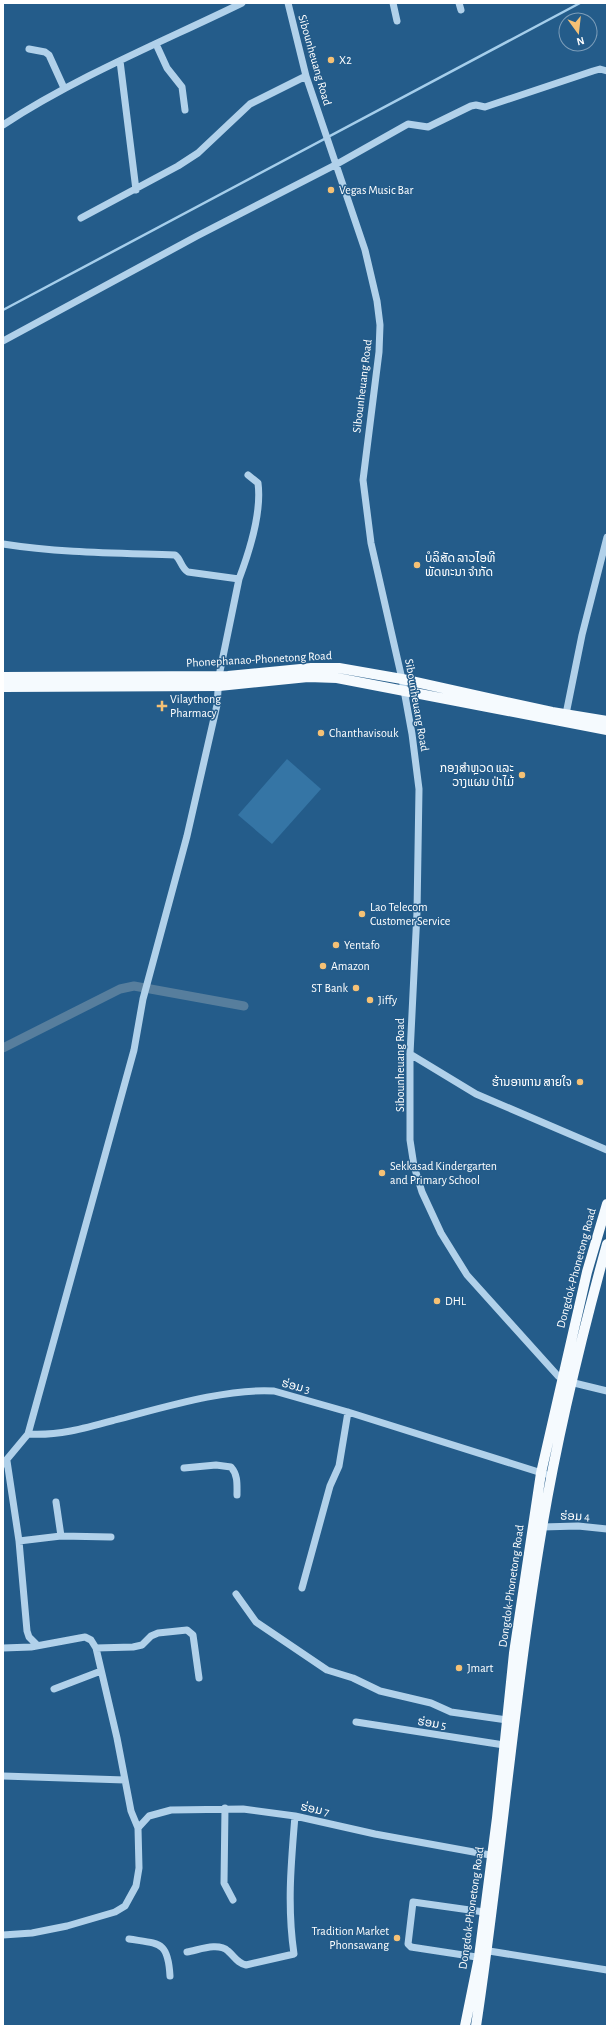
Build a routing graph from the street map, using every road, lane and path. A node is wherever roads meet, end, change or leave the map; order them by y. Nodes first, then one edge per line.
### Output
1 (242, 3) edge
2 (288, 3) edge
3 (393, 3) edge
4 (397, 21) dead end
5 (156, 44) junction
6 (29, 49) dead end
7 (120, 61) junction
8 (607, 71) edge
9 (306, 76) junction
10 (64, 88) junction
11 (185, 110) dead end
12 (3, 125) edge
13 (337, 164) junction
14 (136, 190) junction
15 (81, 218) dead end
16 (3, 341) edge
17 (248, 475) dead end
18 (607, 537) edge
19 (3, 544) edge
20 (238, 579) junction
21 (3, 676) edge
22 (402, 679) junction
23 (219, 681) junction
24 (3, 686) edge
25 (404, 692) junction
26 (566, 714) junction
27 (551, 716) junction
28 (607, 721) edge
29 (607, 730) edge
30 (410, 1054) junction
31 (607, 1150) edge
32 (607, 1204) edge
33 (607, 1244) edge
34 (603, 1276) edge
35 (566, 1380) junction
36 (607, 1391) edge
37 (348, 1412) junction
38 (28, 1434) junction
39 (5, 1462) edge
40 (184, 1468) dead end
41 (541, 1473) junction
42 (552, 1476) junction
43 (237, 1495) dead end
44 (56, 1502) dead end
45 (542, 1527) junction
46 (607, 1529) edge
47 (61, 1536) junction
48 (112, 1537) dead end
49 (19, 1541) junction
50 (302, 1588) dead end
51 (236, 1594) dead end
52 (37, 1645) junction
53 (3, 1648) edge
54 (96, 1648) junction
55 (101, 1671) junction
56 (199, 1678) dead end
57 (54, 1689) dead end
58 (507, 1720) junction
59 (356, 1722) dead end
60 (504, 1745) junction
61 (3, 1776) edge
62 (125, 1780) junction
63 (225, 1808) junction
64 (295, 1816) junction
65 (138, 1828) junction
66 (490, 1856) junction
67 (233, 1900) dead end
68 (484, 1912) junction
69 (3, 1935) edge
70 (128, 1939) dead end
71 (187, 1952) dead end
72 (483, 1954) junction
73 (607, 1970) edge
74 (170, 1976) dead end
75 (465, 2026) edge
76 (476, 2026) edge

1 - 5 street
2 - 9 street, Sibounheuang Road
3 - 4 street
5 - 7 street
5 - 11 street
6 - 10 street
7 - 10 street
7 - 14 street
8 - 13 street
9 - 13 street, Sibounheuang Road
9 - 14 street
10 - 12 street
13 - 16 street
13 - 22 street, Sibounheuang Road
14 - 15 street
17 - 20 street
18 - 26 street
19 - 20 street
20 - 23 street
21 - 23 main road, Phonephanao-Phonetong Road
22 - 23 main road, Phonephanao-Phonetong Road
22 - 25 street, Sibounheuang Road
22 - 27 main road, Phonephanao-Phonetong Road
23 - 24 main road, Phonephanao-Phonetong Road
23 - 25 main road, Phonephanao-Phonetong Road
23 - 38 street
25 - 27 main road, Phonephanao-Phonetong Road
25 - 30 street, Sibounheuang Road
26 - 27 main road, Phonephanao-Phonetong Road
26 - 28 main road, Phonephanao-Phonetong Road
27 - 29 main road, Phonephanao-Phonetong Road
30 - 31 street
30 - 35 street, Sibounheuang Road
32 - 35 main road, Dongdok-Phonetong Road
33 - 34 main road, Dongdok-Phonetong Road
34 - 35 main road, Dongdok-Phonetong Road
35 - 36 street
35 - 41 main road, Dongdok-Phonetong Road
35 - 42 main road, Dongdok-Phonetong Road
37 - 38 street, ຮ່ອມ 3
37 - 41 street, ຮ່ອມ 3
37 - 50 street
38 - 39 street
39 - 49 street
40 - 43 street
41 - 42 street, ຮ່ອມ 3
41 - 58 main road, Dongdok-Phonetong Road
42 - 45 main road, Dongdok-Phonetong Road
44 - 47 street
45 - 46 street, ຮ່ອມ 4
45 - 72 main road, Dongdok-Phonetong Road
47 - 48 street
47 - 49 street
49 - 52 street
51 - 58 street
52 - 53 street
52 - 54 street
54 - 55 street
54 - 56 street
55 - 57 street
55 - 62 street
58 - 60 main road, Dongdok-Phonetong Road
59 - 60 street, ຮ່ອມ 5
60 - 66 main road, Dongdok-Phonetong Road
61 - 62 street
62 - 65 street
63 - 64 street, ຮ່ອມ 7
63 - 65 street, ຮ່ອມ 7
63 - 67 street
64 - 66 street, ຮ່ອມ 7
64 - 71 street
65 - 69 street
66 - 68 main road, Dongdok-Phonetong Road
68 - 72 main road, Dongdok-Phonetong Road
68 - 72 street
70 - 74 street
72 - 73 street
72 - 75 main road, Dongdok-Phonetong Road
72 - 76 main road, Dongdok-Phonetong Road

